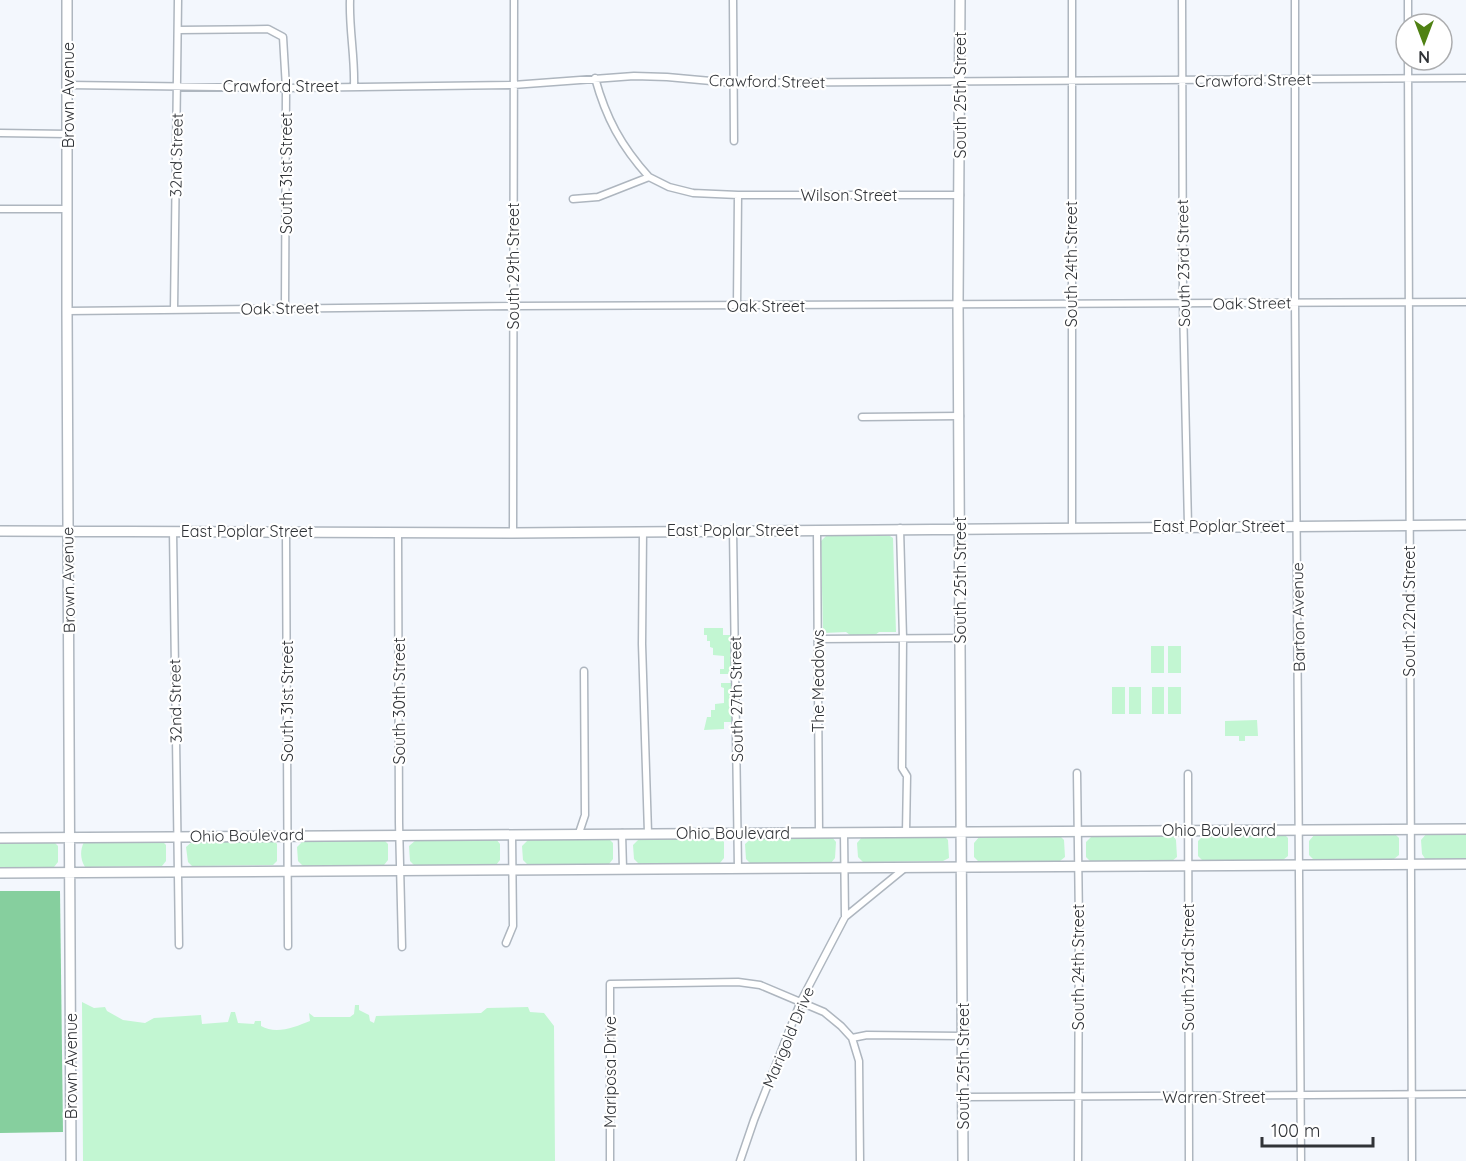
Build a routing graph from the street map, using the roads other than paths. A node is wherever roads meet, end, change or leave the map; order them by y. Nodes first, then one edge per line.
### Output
1 (67, 0) edge
2 (178, 0) edge
3 (350, 0) edge
4 (514, 0) edge
5 (733, 0) edge
6 (960, 0) edge
7 (1072, 0) edge
8 (1182, 0) edge
9 (1295, 0) edge
10 (178, 30) junction
11 (1408, 72) edge
12 (595, 78) junction
13 (1466, 78) edge
14 (1295, 79) junction
15 (1408, 79) junction
16 (960, 81) junction
17 (1072, 81) junction
18 (1182, 81) junction
19 (733, 83) junction
20 (68, 85) junction
21 (513, 85) junction
22 (176, 86) junction
23 (354, 86) junction
24 (286, 88) junction
25 (0, 133) edge
26 (68, 134) junction
27 (734, 141) dead end
28 (649, 177) junction
29 (738, 195) junction
30 (960, 195) junction
31 (573, 199) dead end
32 (0, 208) edge
33 (68, 209) junction
34 (1408, 302) junction
35 (1466, 302) edge
36 (1071, 303) junction
37 (1295, 303) junction
38 (958, 304) junction
39 (1183, 304) junction
40 (513, 306) junction
41 (737, 306) junction
42 (285, 308) junction
43 (174, 310) junction
44 (66, 311) junction
45 (960, 416) junction
46 (862, 417) dead end
47 (1409, 525) junction
48 (1466, 525) edge
49 (1188, 526) junction
50 (1297, 526) junction
51 (900, 528) junction
52 (959, 528) junction
53 (1072, 528) junction
54 (733, 529) junction
55 (817, 530) junction
56 (0, 531) edge
57 (67, 531) junction
58 (173, 531) junction
59 (286, 531) junction
60 (398, 531) junction
61 (643, 531) junction
62 (513, 533) junction
63 (903, 638) junction
64 (960, 638) junction
65 (818, 639) junction
66 (584, 671) dead end
67 (1077, 773) dead end
68 (1188, 774) dead end
69 (1411, 829) junction
70 (1466, 829) edge
71 (1188, 830) junction
72 (1300, 830) junction
73 (1077, 831) junction
74 (961, 832) junction
75 (579, 833) junction
76 (622, 833) junction
77 (648, 833) junction
78 (819, 833) junction
79 (844, 833) junction
80 (906, 833) junction
81 (399, 834) junction
82 (512, 834) junction
83 (738, 834) junction
84 (288, 835) junction
85 (177, 836) junction
86 (71, 837) junction
87 (0, 838) edge
88 (1411, 864) junction
89 (1466, 864) edge
90 (1300, 866) junction
91 (1077, 867) junction
92 (1189, 867) junction
93 (845, 868) junction
94 (905, 868) junction
95 (962, 868) junction
96 (623, 869) junction
97 (738, 869) junction
98 (289, 870) junction
99 (400, 870) junction
100 (513, 870) junction
101 (177, 871) junction
102 (71, 872) junction
103 (0, 873) edge
104 (846, 917) junction
105 (506, 943) dead end
106 (179, 945) dead end
107 (288, 946) dead end
108 (402, 947) dead end
109 (801, 1001) junction
110 (962, 1036) junction
111 (852, 1038) junction
112 (1411, 1094) junction
113 (1466, 1094) edge
114 (1301, 1096) junction
115 (963, 1097) junction
116 (1078, 1097) junction
117 (1188, 1097) junction
118 (71, 1161) edge
119 (610, 1161) edge
120 (740, 1161) edge
121 (860, 1161) edge
122 (963, 1161) edge
123 (1078, 1161) edge
124 (1189, 1161) edge
125 (1301, 1161) edge
126 (1412, 1161) edge

1 - 20 street, Brown Avenue
2 - 10 street, 32nd Street
3 - 23 street
4 - 21 street, South 29th Street
5 - 19 street
6 - 16 street, South 25th Street
7 - 17 street, South 24th Street
8 - 18 street, South 23rd Street
9 - 14 street, Barton Avenue
10 - 22 street, 32nd Street
10 - 24 street, South 31st Street
11 - 15 street, South 22nd Street
12 - 19 street, Crawford Street
12 - 21 street, Crawford Street
12 - 28 street
13 - 15 street, Crawford Street
14 - 15 street, Crawford Street
14 - 18 street, Crawford Street
14 - 37 street, Barton Avenue
15 - 34 street, South 22nd Street
16 - 17 street, Crawford Street
16 - 19 street, Crawford Street
16 - 30 street, South 25th Street
17 - 18 street, Crawford Street
17 - 36 street, South 24th Street
18 - 39 street, South 23rd Street
19 - 27 street
20 - 22 street, Crawford Street
20 - 26 street, Brown Avenue
21 - 23 street, Crawford Street
21 - 40 street, South 29th Street
22 - 24 street, Crawford Street
22 - 43 street, 32nd Street
23 - 24 street, Crawford Street
24 - 42 street, South 31st Street
25 - 26 street
26 - 33 street, Brown Avenue
28 - 29 street, Wilson Street
28 - 31 street
29 - 30 street, Wilson Street
29 - 41 street
30 - 38 street, South 25th Street
32 - 33 street
33 - 44 street, Brown Avenue
34 - 35 street, Oak Street
34 - 37 street, Oak Street
34 - 47 street, South 22nd Street
36 - 38 street, Oak Street
36 - 39 street, Oak Street
36 - 53 street, South 24th Street
37 - 39 street, Oak Street
37 - 50 street, Barton Avenue
38 - 41 street, Oak Street
38 - 45 street, South 25th Street
39 - 49 street, South 23rd Street
40 - 41 street, Oak Street
40 - 42 street, Oak Street
40 - 62 street, South 29th Street
42 - 43 street, Oak Street
43 - 44 street, Oak Street
44 - 57 street, Brown Avenue
45 - 46 street
45 - 52 street, South 25th Street
47 - 48 street, East Poplar Street
47 - 50 street, East Poplar Street
47 - 69 street, South 22nd Street
49 - 50 street, East Poplar Street
49 - 53 street, East Poplar Street
50 - 72 street, Barton Avenue
51 - 52 street, East Poplar Street
51 - 55 street, East Poplar Street
51 - 63 street
52 - 53 street, East Poplar Street
52 - 64 street, South 25th Street
54 - 55 street, East Poplar Street
54 - 61 street, East Poplar Street
54 - 83 street, South 27th Street
55 - 65 street, The Meadows
56 - 57 street, East Poplar Street
57 - 58 street, East Poplar Street
57 - 86 street, Brown Avenue
58 - 59 street, East Poplar Street
58 - 85 street, 32nd Street
59 - 60 street, East Poplar Street
59 - 84 street, South 31st Street
60 - 62 street, East Poplar Street
60 - 81 street, South 30th Street
61 - 62 street, East Poplar Street
61 - 77 street
63 - 64 street
63 - 65 street
63 - 80 street
64 - 74 street, South 25th Street
65 - 78 street, The Meadows
66 - 75 street
67 - 73 street, South 24th Street
68 - 71 street, South 23rd Street
69 - 70 street, Ohio Boulevard
69 - 72 street, Ohio Boulevard
69 - 88 street, South 22nd Street
71 - 72 street, Ohio Boulevard
71 - 73 street, Ohio Boulevard
71 - 92 street, South 23rd Street
72 - 90 street, Barton Avenue
73 - 74 street, Ohio Boulevard
73 - 91 street, South 24th Street
74 - 80 street, Ohio Boulevard
74 - 95 street, South 25th Street
75 - 76 street, Ohio Boulevard
75 - 82 street, Ohio Boulevard
76 - 77 street, Ohio Boulevard
76 - 96 street
77 - 83 street, Ohio Boulevard
78 - 79 street, Ohio Boulevard
78 - 83 street, Ohio Boulevard
79 - 80 street, Ohio Boulevard
79 - 93 street, Marigold Drive
81 - 82 street, Ohio Boulevard
81 - 84 street, Ohio Boulevard
81 - 99 street, South 30th Street
82 - 100 street
83 - 97 street, South 27th Street
84 - 85 street, Ohio Boulevard
84 - 98 street, South 31st Street
85 - 86 street, Ohio Boulevard
85 - 101 street, 32nd Street
86 - 87 street, Ohio Boulevard
86 - 102 street, Brown Avenue
88 - 89 street
88 - 90 street
88 - 112 street, South 22nd Street
90 - 92 street
90 - 114 street, Barton Avenue
91 - 92 street
91 - 95 street
91 - 116 street, South 24th Street
92 - 117 street, South 23rd Street
93 - 94 street
93 - 97 street
93 - 104 street, Marigold Drive
94 - 95 street
94 - 104 street, Marigold Drive
95 - 110 street, South 25th Street
96 - 97 street
96 - 100 street
98 - 99 street
98 - 101 street
98 - 107 street, South 31st Street
99 - 100 street
99 - 108 street, South 30th Street
100 - 105 street
101 - 102 street
101 - 106 street, 32nd Street
102 - 103 street
102 - 118 street, Brown Avenue
104 - 109 street, Marigold Drive
109 - 111 street
109 - 119 street, Mariposa Drive
109 - 120 street, Marigold Drive
110 - 111 street
110 - 115 street, South 25th Street
111 - 121 street
112 - 113 street, Warren Street
112 - 114 street, Warren Street
112 - 126 street, South 22nd Street
114 - 117 street, Warren Street
114 - 125 street, Barton Avenue
115 - 116 street, Warren Street
115 - 122 street, South 25th Street
116 - 117 street, Warren Street
116 - 123 street, South 24th Street
117 - 124 street, South 23rd Street

